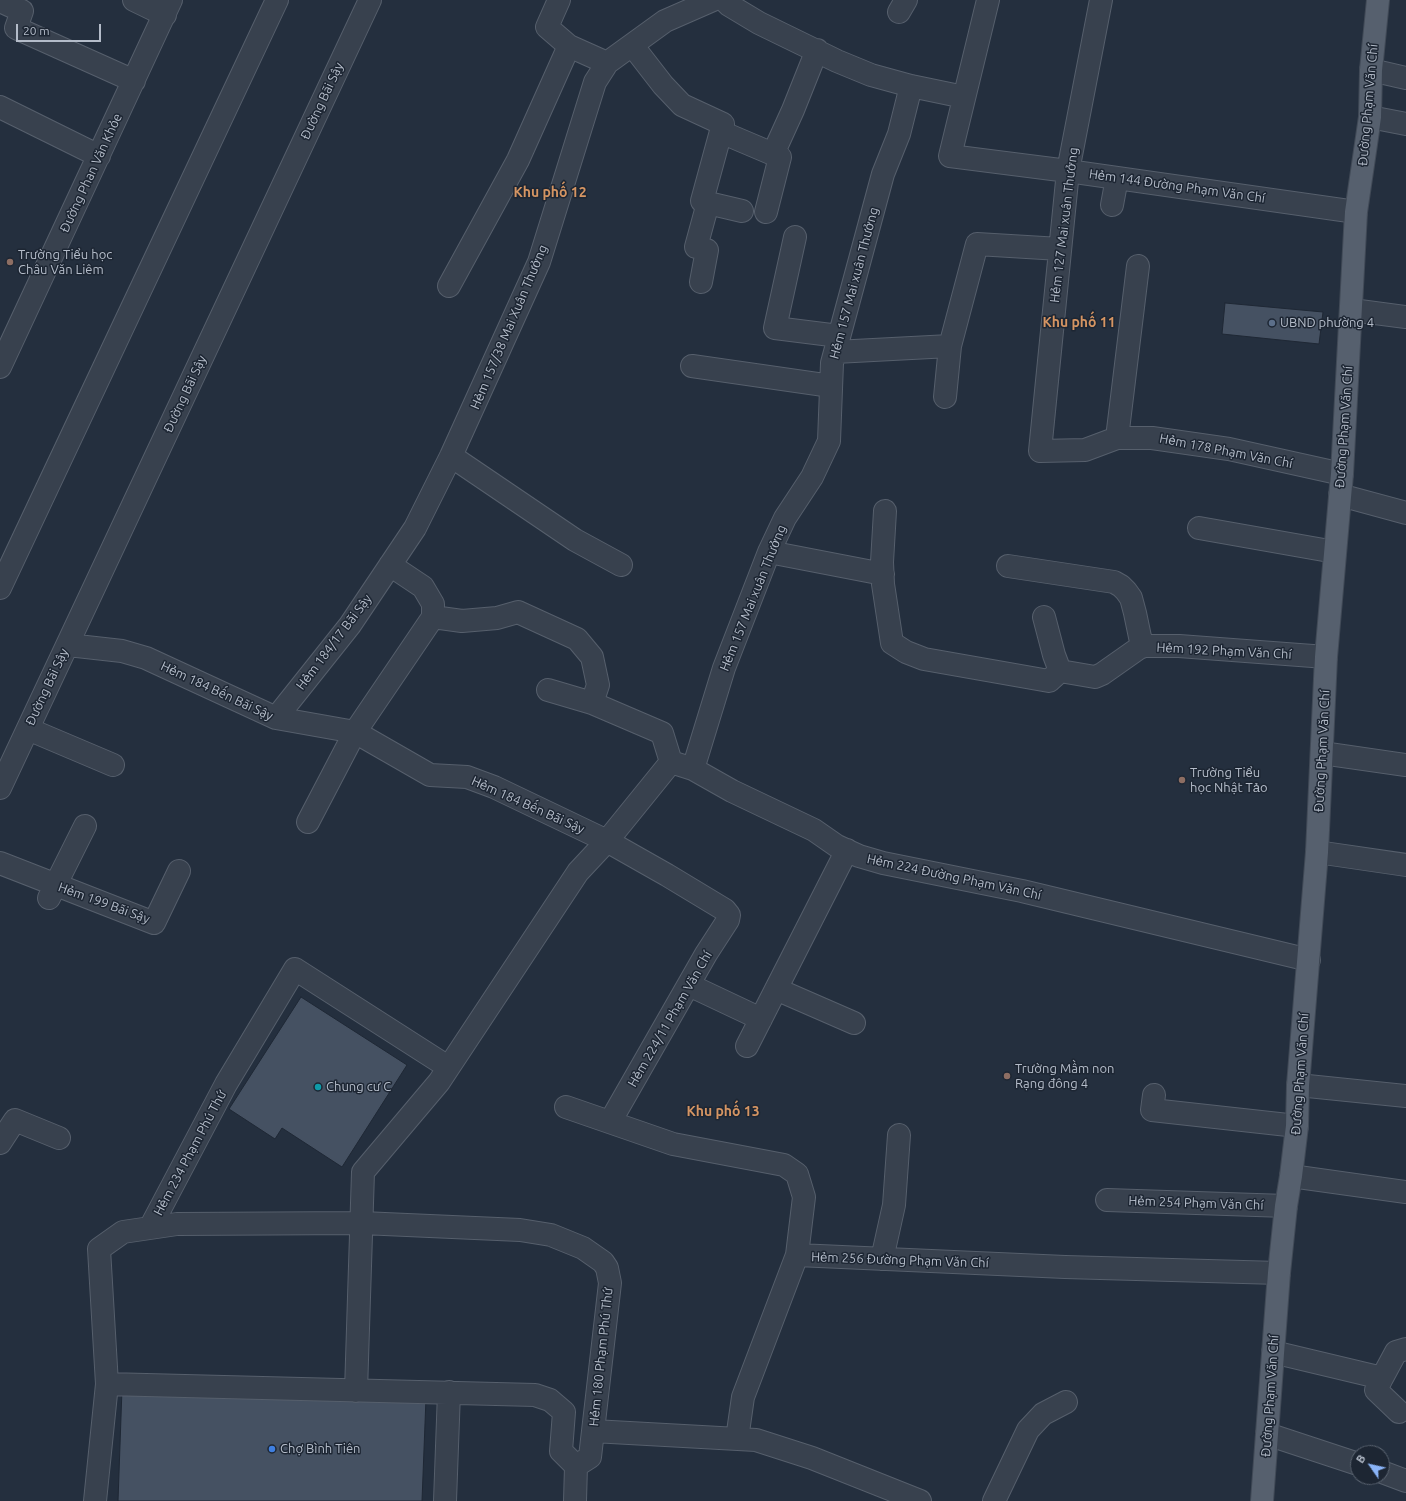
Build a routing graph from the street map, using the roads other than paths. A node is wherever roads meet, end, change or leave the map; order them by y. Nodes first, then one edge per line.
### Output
1 (134, 0) edge
2 (277, 0) edge
3 (370, 0) edge
4 (559, 0) edge
5 (713, 0) edge
6 (724, 0) edge
7 (988, 0) edge
8 (1102, 0) edge
9 (1378, 0) edge
10 (0, 1) edge
11 (168, 7) edge
12 (632, 45) junction
13 (569, 46) junction
14 (816, 50) junction
15 (607, 63) junction
16 (1371, 70) junction
17 (1406, 78) edge
18 (134, 81) junction
19 (911, 86) junction
20 (964, 97) junction
21 (0, 107) edge
22 (1370, 117) junction
23 (1406, 124) edge
24 (721, 132) junction
25 (773, 154) junction
26 (99, 156) junction
27 (1068, 171) junction
28 (1116, 178) junction
29 (700, 201) junction
30 (1112, 205) dead end
31 (742, 211) dead end
32 (766, 212) dead end
33 (1356, 212) junction
34 (794, 237) dead end
35 (1060, 249) junction
36 (1138, 266) dead end
37 (701, 282) dead end
38 (449, 286) dead end
39 (1352, 310) junction
40 (1406, 317) edge
41 (837, 344) junction
42 (950, 346) junction
43 (692, 366) dead end
44 (0, 368) edge
45 (831, 386) junction
46 (945, 397) dead end
47 (1117, 438) junction
48 (1040, 451) joint
49 (451, 456) junction
50 (1341, 485) junction
51 (885, 511) dead end
52 (1406, 513) edge
53 (1199, 528) dead end
54 (769, 552) junction
55 (1335, 552) junction
56 (390, 565) junction
57 (621, 565) dead end
58 (1008, 566) dead end
59 (883, 574) junction
60 (0, 588) edge
61 (1044, 617) dead end
62 (433, 618) junction
63 (68, 644) junction
64 (1144, 646) junction
65 (1326, 656) junction
66 (1060, 671) junction
67 (548, 690) dead end
68 (592, 703) junction
69 (276, 718) junction
70 (28, 729) junction
71 (355, 732) junction
72 (1322, 754) junction
73 (671, 762) junction
74 (113, 765) dead end
75 (1406, 765) edge
76 (693, 769) junction
77 (0, 788) edge
78 (308, 822) dead end
79 (85, 826) dead end
80 (607, 841) junction
81 (847, 850) junction
82 (1317, 852) junction
83 (0, 863) edge
84 (1406, 865) edge
85 (179, 870) dead end
86 (52, 892) junction
87 (728, 915) joint
88 (1309, 960) junction
89 (689, 985) junction
90 (776, 989) junction
91 (761, 1019) junction
92 (854, 1023) dead end
93 (747, 1046) dead end
94 (448, 1067) junction
95 (1298, 1085) junction
96 (1154, 1096) dead end
97 (1406, 1096) edge
98 (566, 1107) dead end
99 (610, 1122) junction
100 (1296, 1126) junction
101 (899, 1135) dead end
102 (59, 1138) dead end
103 (0, 1143) edge
104 (1291, 1176) junction
105 (1406, 1192) edge
106 (1107, 1200) dead end
107 (1286, 1206) junction
108 (362, 1223) junction
109 (150, 1228) junction
110 (797, 1256) junction
111 (882, 1259) junction
112 (1279, 1273) junction
113 (1406, 1350) edge
114 (1273, 1352) junction
115 (1382, 1378) junction
116 (107, 1384) junction
117 (356, 1390) junction
118 (449, 1392) junction
119 (1066, 1402) dead end
120 (1398, 1412) dead end
121 (593, 1431) junction
122 (1267, 1434) junction
123 (737, 1439) junction
124 (1350, 1461) edge
125 (576, 1466) junction
126 (1390, 1475) edge
127 (1406, 1481) edge
128 (95, 1501) edge
129 (446, 1501) edge
130 (575, 1501) edge
131 (920, 1501) edge
132 (994, 1501) edge
133 (1262, 1501) edge

1 - 11 street
2 - 60 street
3 - 63 street, Đường Bãi Sậy
4 - 13 street
5 - 12 street, Hẻm 157/38 Mai Xuân Thưởng
6 - 14 street
7 - 20 street
8 - 27 street, Hẻm 127 Mai xuân Thưởng
9 - 16 main road, Đường Phạm Văn Chí
10 - 18 street
11 - 18 street, Đường Phan Văn Khỏe
12 - 15 street, Hẻm 157/38 Mai Xuân Thưởng
12 - 24 street
13 - 15 street
13 - 38 street
14 - 19 street
14 - 25 street
15 - 49 street, Hẻm 157/38 Mai Xuân Thưởng
16 - 17 street
16 - 22 main road, Đường Phạm Văn Chí
18 - 26 street, Đường Phan Văn Khỏe
19 - 20 street
19 - 41 street, Hẻm 157 Mai xuân Thưởng
20 - 27 street, Hẻm 144 Đường Phạm Văn Chí
21 - 26 street
22 - 23 street
22 - 33 main road, Đường Phạm Văn Chí
24 - 25 street
24 - 29 street
25 - 32 street
26 - 44 street, Đường Phan Văn Khỏe
27 - 28 street, Hẻm 144 Đường Phạm Văn Chí
27 - 35 street, Hẻm 127 Mai xuân Thưởng
28 - 30 street
28 - 33 street, Hẻm 144 Đường Phạm Văn Chí
29 - 31 street
29 - 37 street
33 - 39 main road, Đường Phạm Văn Chí
34 - 41 street
35 - 42 street
35 - 48 street, Hẻm 127 Mai xuân Thưởng
36 - 47 street
39 - 40 street
39 - 50 main road, Đường Phạm Văn Chí
41 - 42 street
41 - 45 street, Hẻm 157 Mai xuân Thưởng
42 - 46 street
43 - 45 street
45 - 54 street, Hẻm 157 Mai xuân Thưởng
47 - 48 street, Hẻm 178 Phạm Văn Chí
47 - 50 street, Hẻm 178 Phạm Văn Chí
49 - 56 street, Hẻm 184/17 Bãi Sậy
49 - 57 street
50 - 52 street, Hẻm 178 Phạm Văn Chí
50 - 55 main road, Đường Phạm Văn Chí
51 - 59 street
53 - 55 street
54 - 59 street
54 - 76 street, Hẻm 157 Mai xuân Thưởng
55 - 65 main road, Đường Phạm Văn Chí
56 - 62 street
56 - 69 street, Hẻm 184/17 Bãi Sậy
58 - 64 street
59 - 66 street
61 - 66 street
62 - 68 street
62 - 71 street
63 - 69 street, Hẻm 184 Bến Bãi Sậy
63 - 70 street, Đường Bãi Sậy
64 - 65 street, Hẻm 192 Phạm Văn Chí
64 - 66 street, Hẻm 192 Phạm Văn Chí
65 - 72 main road, Đường Phạm Văn Chí
67 - 68 street
68 - 73 street
69 - 71 street, Hẻm 184 Bến Bãi Sậy
70 - 74 street
70 - 77 street, Đường Bãi Sậy
71 - 78 street
71 - 80 street, Hẻm 184 Bến Bãi Sậy
72 - 75 street
72 - 82 main road, Đường Phạm Văn Chí
73 - 76 street, Hẻm 224 Đường Phạm Văn Chí
73 - 80 street
76 - 81 street, Hẻm 224 Đường Phạm Văn Chí
79 - 86 street
80 - 87 street, Hẻm 184 Bến Bãi Sậy
80 - 94 street
81 - 88 street, Hẻm 224 Đường Phạm Văn Chí
81 - 90 street
82 - 84 street
82 - 88 main road, Đường Phạm Văn Chí
83 - 86 street, Hẻm 199 Bãi Sậy
85 - 86 street, Hẻm 199 Bãi Sậy
87 - 89 street, Hẻm 224/11 Phạm Văn Chí
88 - 95 main road, Đường Phạm Văn Chí
89 - 91 street
89 - 99 street, Hẻm 224/11 Phạm Văn Chí
90 - 91 street
90 - 92 street
91 - 93 street
94 - 108 street
94 - 109 street, Hẻm 234 Phạm Phú Thứ
95 - 97 street
95 - 100 main road, Đường Phạm Văn Chí
96 - 100 street
98 - 99 street, Hẻm 256 Đường Phạm Văn Chí
99 - 110 street, Hẻm 256 Đường Phạm Văn Chí
100 - 104 main road, Đường Phạm Văn Chí
101 - 111 street
102 - 103 street
104 - 105 street
104 - 107 main road, Đường Phạm Văn Chí
106 - 107 street, Hẻm 254 Phạm Văn Chí
107 - 112 main road, Đường Phạm Văn Chí
108 - 109 street, Hẻm 180 Phạm Phú Thứ
108 - 117 street
108 - 121 street, Hẻm 180 Phạm Phú Thứ
109 - 116 street, Hẻm 234 Phạm Phú Thứ
110 - 111 street, Hẻm 256 Đường Phạm Văn Chí
110 - 123 street
111 - 112 street, Hẻm 256 Đường Phạm Văn Chí
112 - 114 main road, Đường Phạm Văn Chí
113 - 115 street
114 - 115 street
114 - 122 main road, Đường Phạm Văn Chí
115 - 120 street
116 - 117 street
116 - 128 street, Hẻm 234 Phạm Phú Thứ
117 - 118 street
118 - 125 street
118 - 129 street
119 - 132 street
121 - 123 street
121 - 125 street, Hẻm 180 Phạm Phú Thứ
122 - 124 street
122 - 133 main road, Đường Phạm Văn Chí
123 - 131 street
125 - 130 street
126 - 127 street

